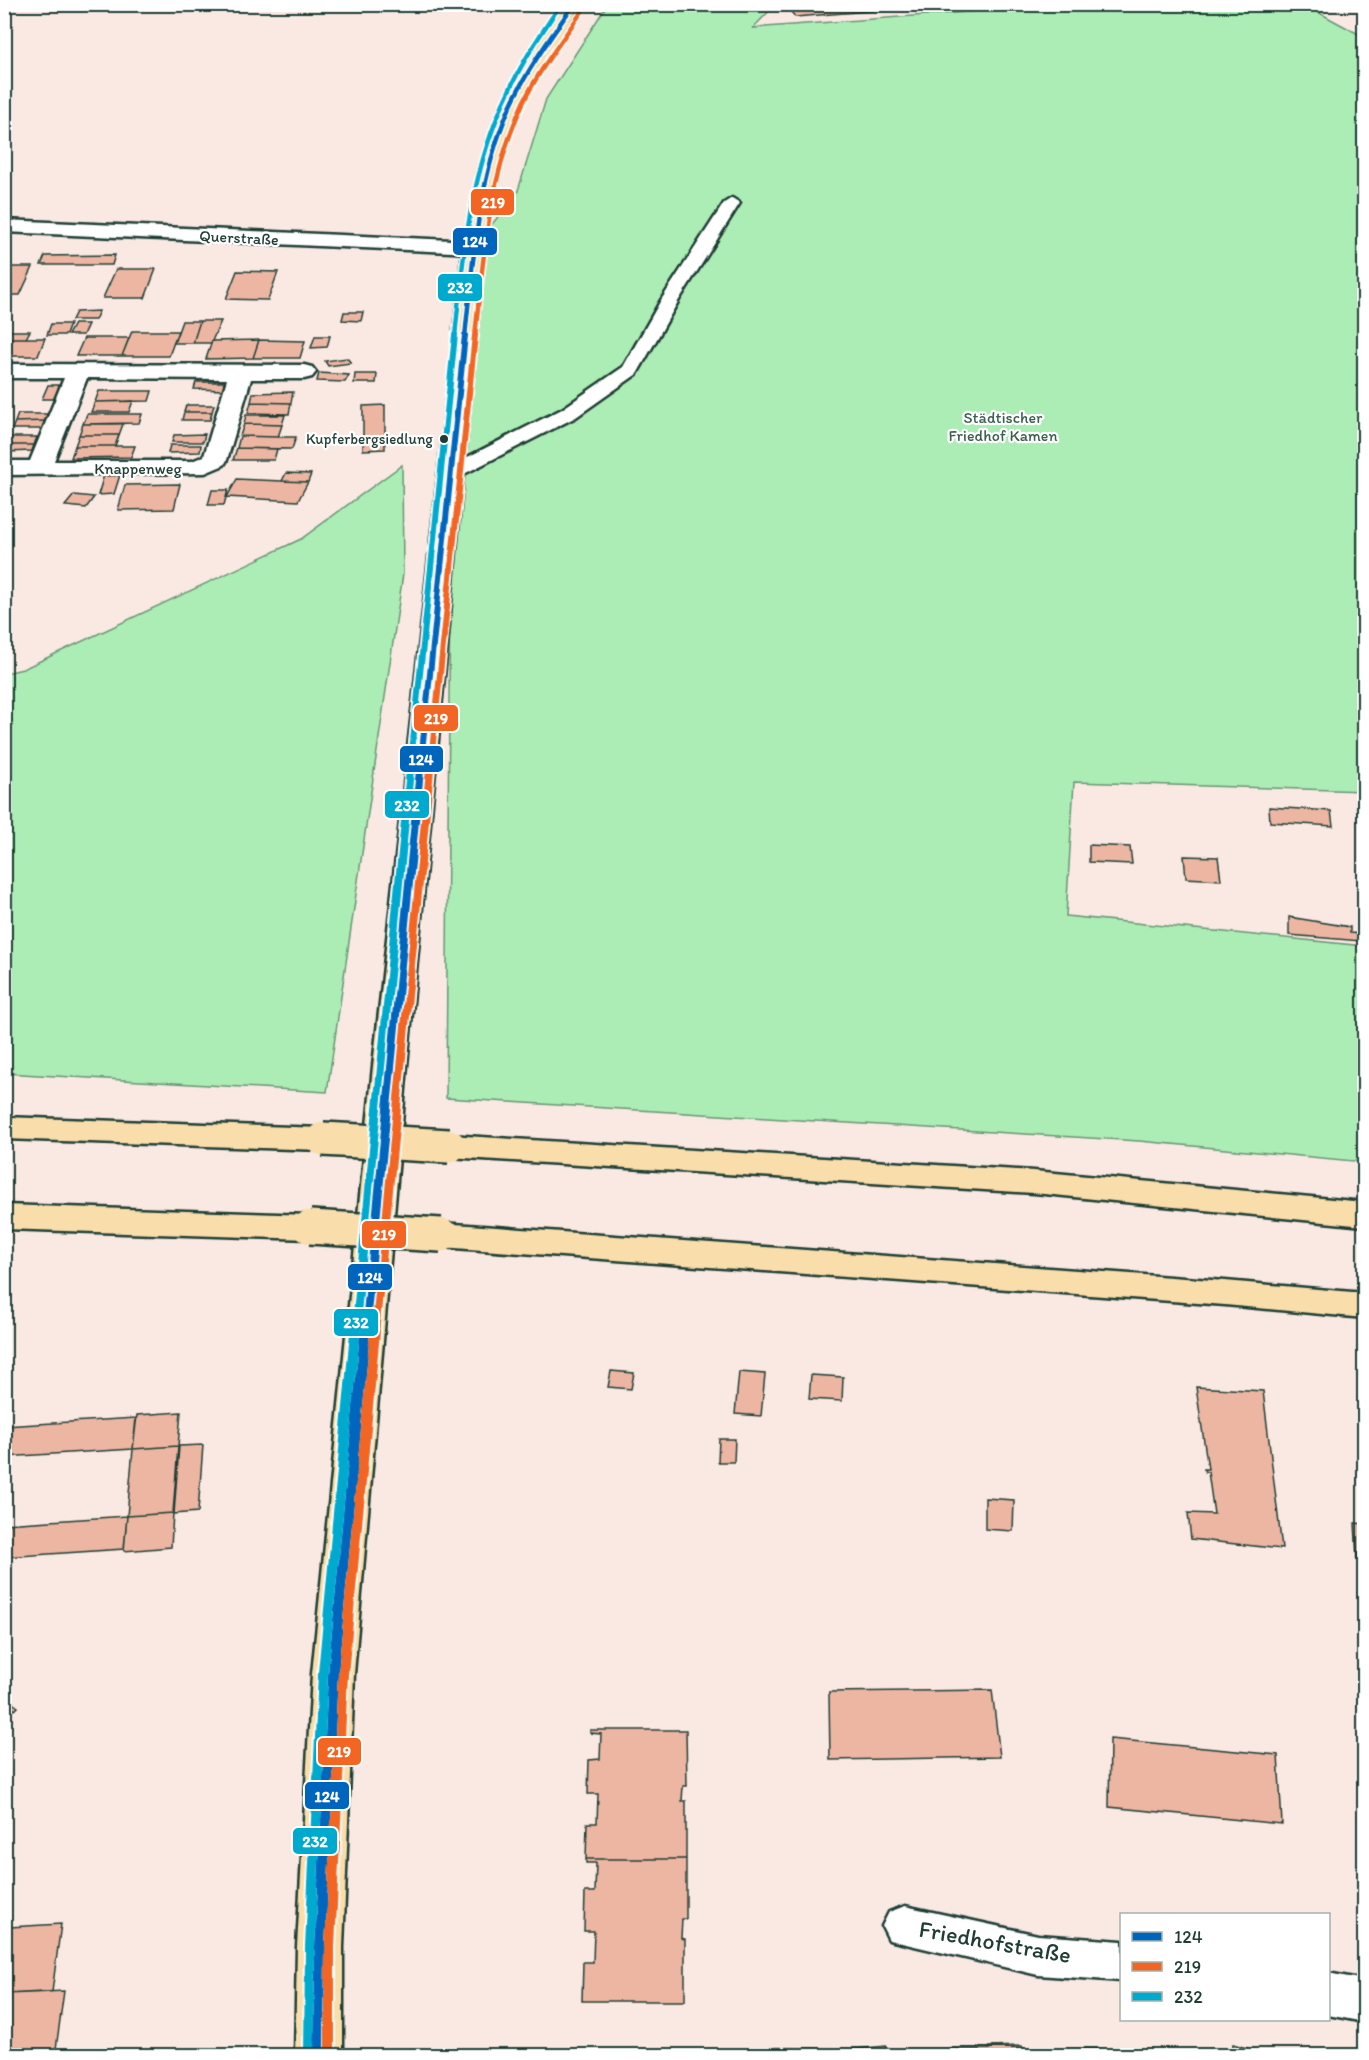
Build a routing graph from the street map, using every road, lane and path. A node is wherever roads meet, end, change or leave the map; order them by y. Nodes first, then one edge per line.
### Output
1 (574, 4) edge
2 (732, 203) dead end
3 (4, 226) edge
4 (474, 248) junction
5 (4, 371) edge
6 (78, 372) junction
7 (241, 372) junction
8 (304, 372) dead end
9 (4, 468) edge
10 (39, 468) junction
11 (451, 473) junction
12 (4, 1128) edge
13 (1365, 1214) edge
14 (4, 1217) edge
15 (1365, 1306) edge
16 (905, 1926) dead end
17 (1120, 1961) edge
18 (1330, 1994) edge
19 (1365, 2001) edge
20 (319, 2055) edge

1 - 4 main road
2 - 11 lane
3 - 4 street, Querstraße
4 - 11 main road
5 - 6 street
6 - 7 street
6 - 10 street
7 - 8 street
7 - 10 street, Knappenweg
9 - 10 street, Knappenweg
11 - 20 main road
12 - 13 main road, bridge
14 - 15 main road, bridge
16 - 17 street, Friedhofstraße
18 - 19 street

